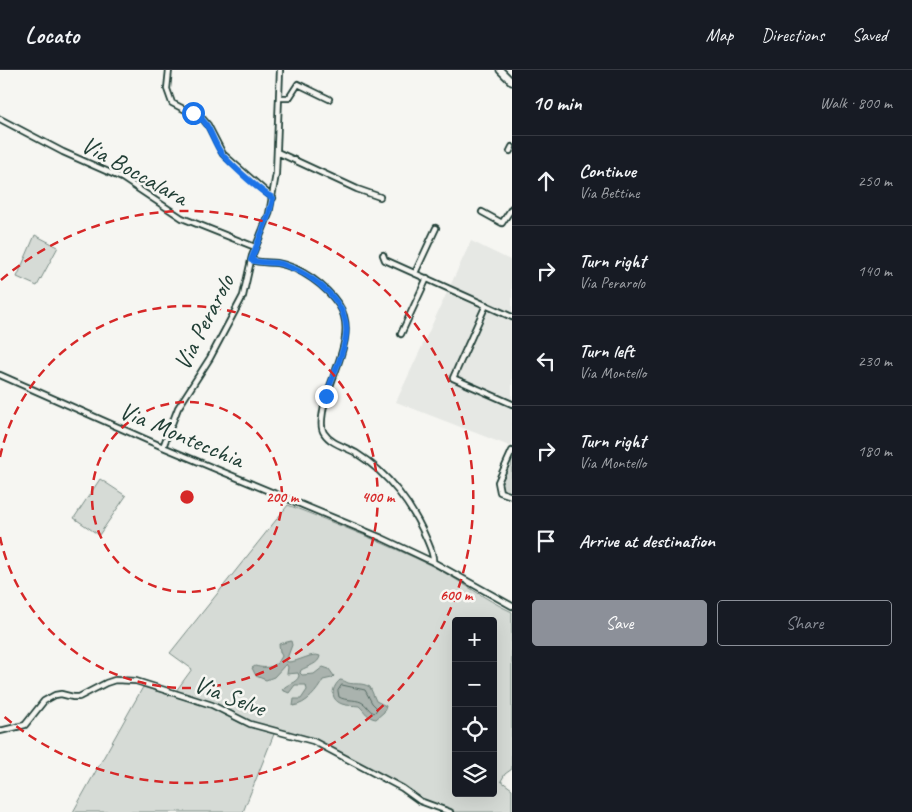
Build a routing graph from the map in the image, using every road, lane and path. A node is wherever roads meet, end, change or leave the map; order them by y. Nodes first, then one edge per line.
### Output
1 (169, 70) edge
2 (280, 70) edge
3 (500, 70) edge
4 (512, 82) edge
5 (280, 98) junction
6 (329, 99) dead end
7 (0, 119) edge
8 (277, 152) junction
9 (380, 197) dead end
10 (273, 198) junction
11 (512, 208) edge
12 (482, 212) dead end
13 (436, 228) dead end
14 (255, 248) junction
15 (383, 255) dead end
16 (251, 260) junction
17 (415, 273) junction
18 (427, 278) junction
19 (486, 305) junction
20 (512, 317) edge
21 (401, 334) dead end
22 (0, 375) edge
23 (512, 404) edge
24 (163, 446) junction
25 (512, 451) edge
26 (512, 496) edge
27 (433, 562) junction
28 (512, 606) edge
29 (0, 731) edge
30 (450, 812) edge

1 - 10 street
2 - 5 street, Via Perarolo
3 - 4 main road
5 - 6 street
5 - 8 street, Via Perarolo
7 - 14 street, Via Boccalara
8 - 9 street
8 - 10 street, Via Perarolo
10 - 14 street, Via Perarolo
11 - 12 street
13 - 17 street
14 - 16 street, Via Perarolo
15 - 17 street
16 - 24 street, Via Perarolo
16 - 27 street
17 - 18 street
18 - 19 street
18 - 21 street
19 - 20 street
19 - 23 street
22 - 24 street, Via Montecchia
24 - 27 street, Via Montecchia
25 - 26 street
27 - 28 street, Via Montecchia
29 - 30 street, Via Selve

